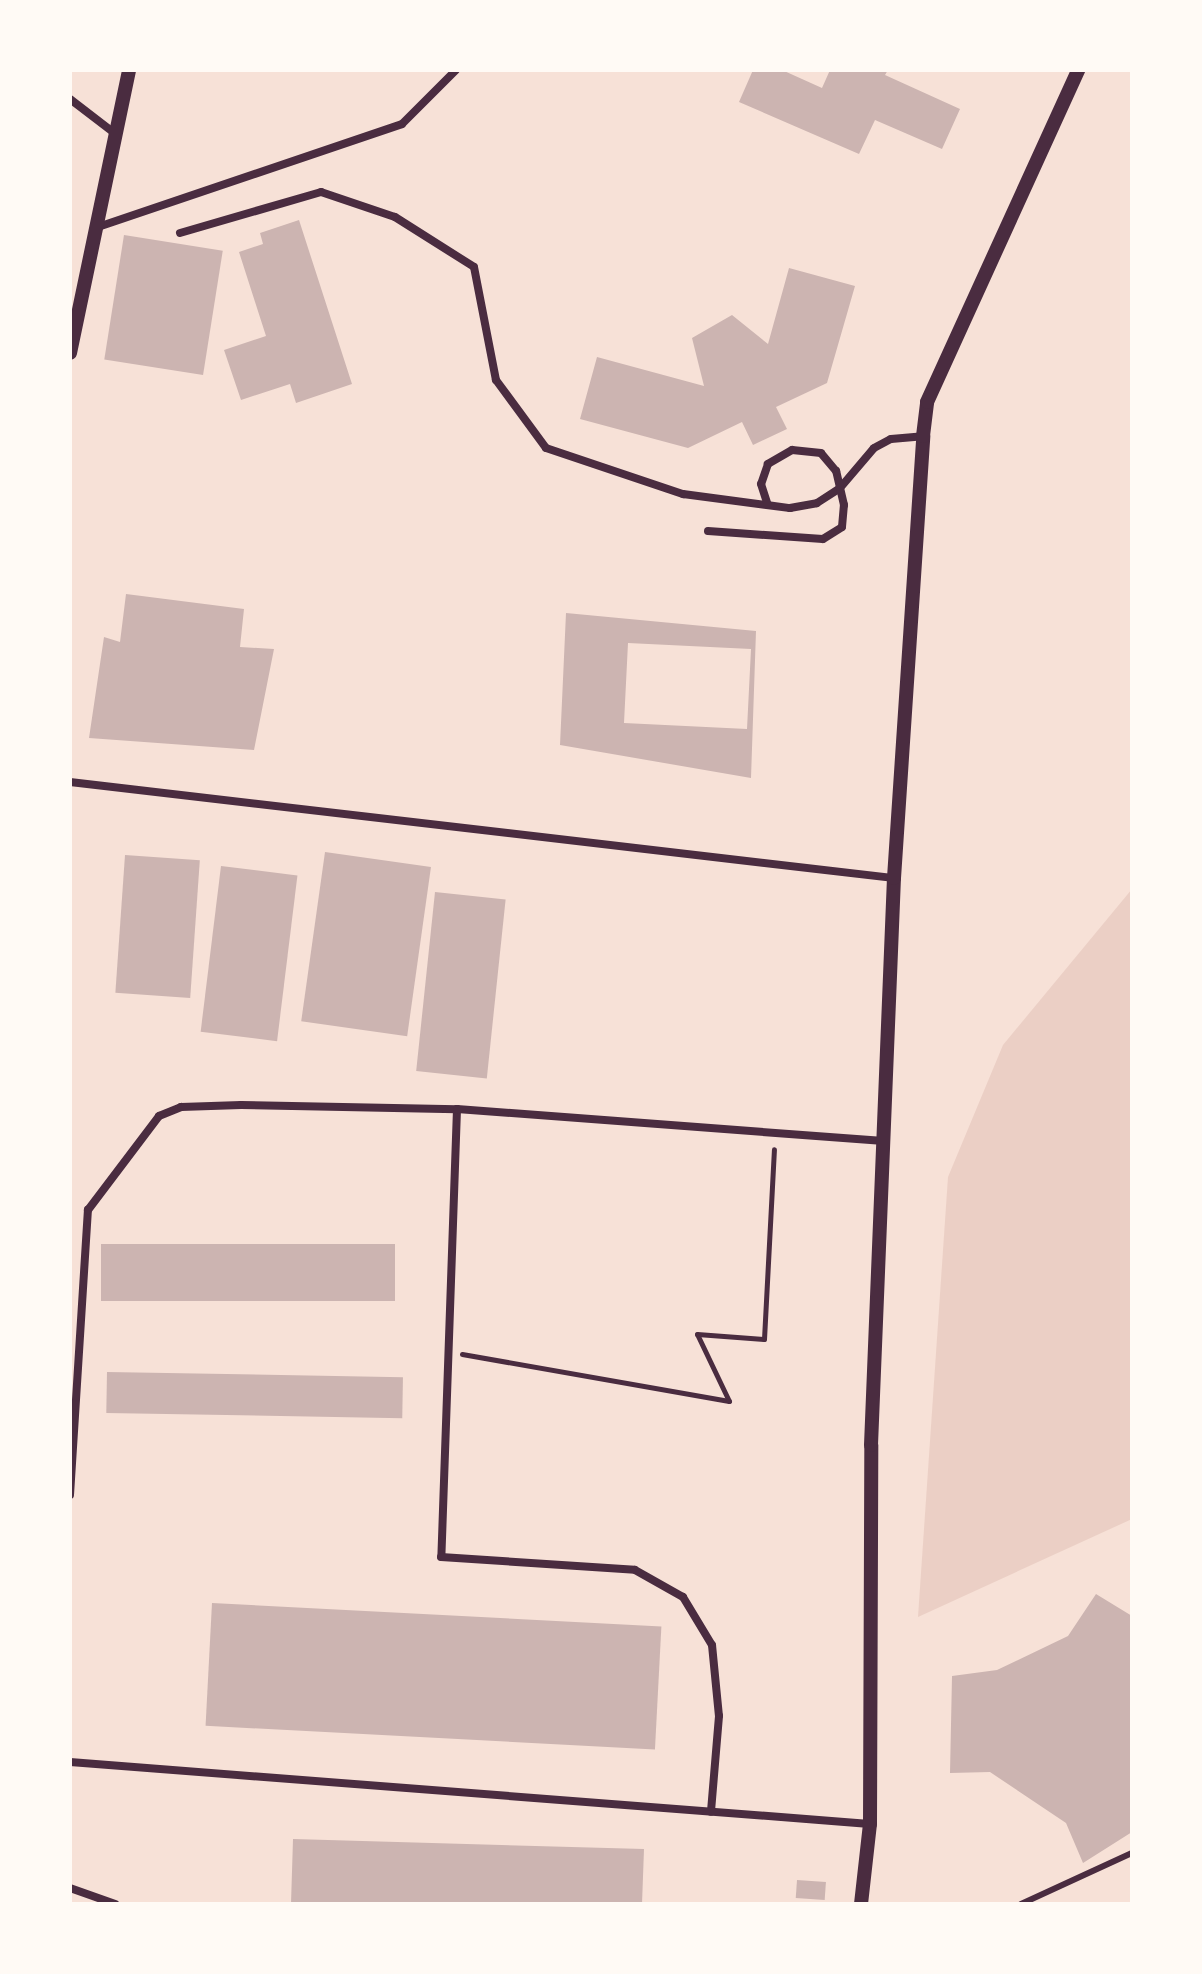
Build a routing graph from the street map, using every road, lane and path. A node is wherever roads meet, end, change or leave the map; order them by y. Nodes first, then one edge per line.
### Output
1 (129, 70) edge
2 (456, 70) edge
3 (1078, 70) edge
4 (70, 99) edge
5 (113, 132) junction
6 (95, 228) junction
7 (180, 233) dead end
8 (70, 353) edge
9 (923, 436) junction
10 (840, 488) junction
11 (768, 505) junction
12 (708, 531) dead end
13 (70, 782) edge
14 (894, 878) junction
15 (457, 1109) junction
16 (775, 1132) junction
17 (885, 1141) junction
18 (448, 1352) junction
19 (70, 1495) edge
20 (70, 1762) edge
21 (711, 1812) junction
22 (870, 1824) junction
23 (1132, 1853) edge
24 (70, 1888) edge
25 (115, 1904) edge
26 (861, 1904) edge
27 (1021, 1904) edge

1 - 5 street
2 - 6 street
3 - 9 street
4 - 5 street
5 - 6 street
6 - 8 street
7 - 11 street
9 - 10 street
9 - 14 street
10 - 11 street
10 - 11 street
10 - 12 street
13 - 14 street
14 - 17 street
15 - 16 street
15 - 18 street
15 - 19 street
16 - 17 street
16 - 18 path
17 - 22 street
18 - 21 street
20 - 21 street
21 - 22 street
22 - 26 street
23 - 27 lane
24 - 25 street

